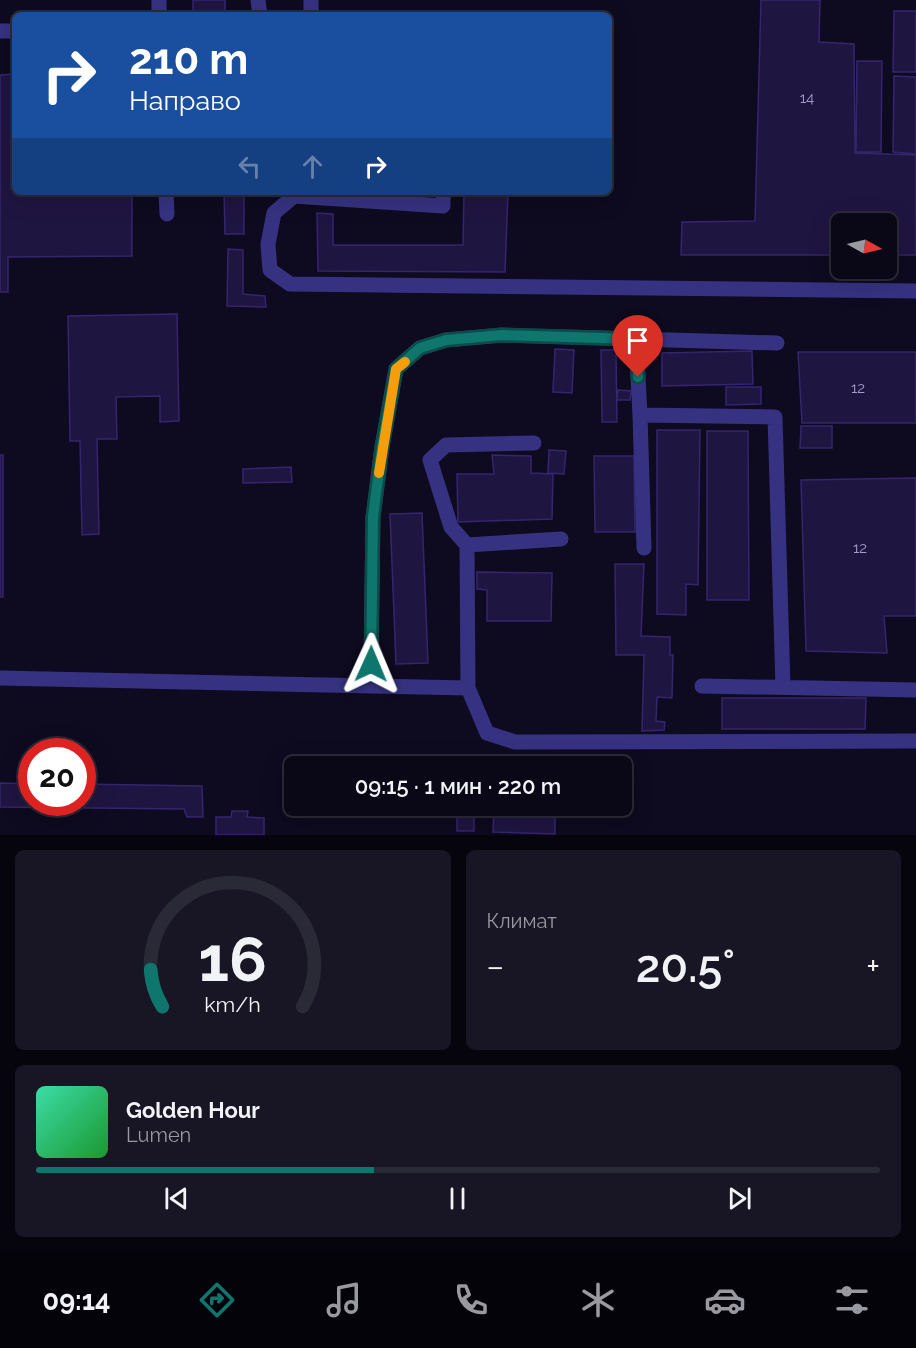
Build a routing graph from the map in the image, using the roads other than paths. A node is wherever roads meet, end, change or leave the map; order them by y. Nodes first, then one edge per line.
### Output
1 (166, 195) edge
2 (443, 195) edge
3 (167, 214) dead end
4 (916, 291) edge
5 (636, 339) junction
6 (777, 343) dead end
7 (640, 415) junction
8 (534, 443) dead end
9 (561, 539) dead end
10 (467, 544) junction
11 (644, 548) dead end
12 (371, 664) dead end
13 (0, 678) edge
14 (702, 686) dead end
15 (783, 687) junction
16 (468, 688) junction
17 (916, 690) edge
18 (916, 741) edge

1 - 3 lane
2 - 4 lane
5 - 6 lane
5 - 7 lane
5 - 12 lane
7 - 11 lane
7 - 15 lane
8 - 10 lane
9 - 10 lane
10 - 16 lane
13 - 16 lane
14 - 15 lane
15 - 17 lane
16 - 18 lane

